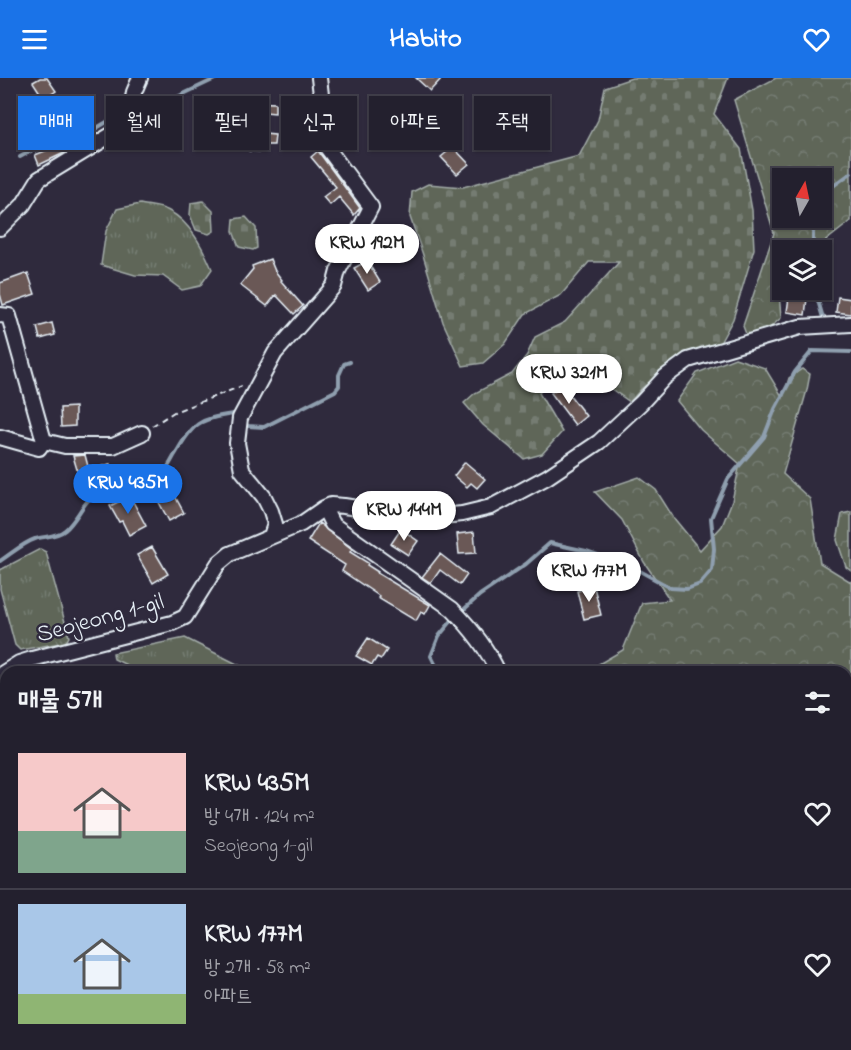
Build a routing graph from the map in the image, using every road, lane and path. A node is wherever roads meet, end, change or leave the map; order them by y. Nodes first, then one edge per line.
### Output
1 (140, 78) edge
2 (319, 78) edge
3 (0, 228) edge
4 (0, 315) edge
5 (851, 324) edge
6 (257, 385) junction
7 (142, 432) joint
8 (0, 437) edge
9 (44, 441) junction
10 (324, 507) junction
11 (271, 536) junction
12 (14, 666) edge
13 (495, 666) edge

1 - 3 street
2 - 6 street
4 - 9 street
5 - 10 street
6 - 7 path
6 - 11 street
7 - 9 street
8 - 9 street
10 - 11 street, Seojeong 1-gil
10 - 13 street
11 - 12 street, Seojeong 1-gil

